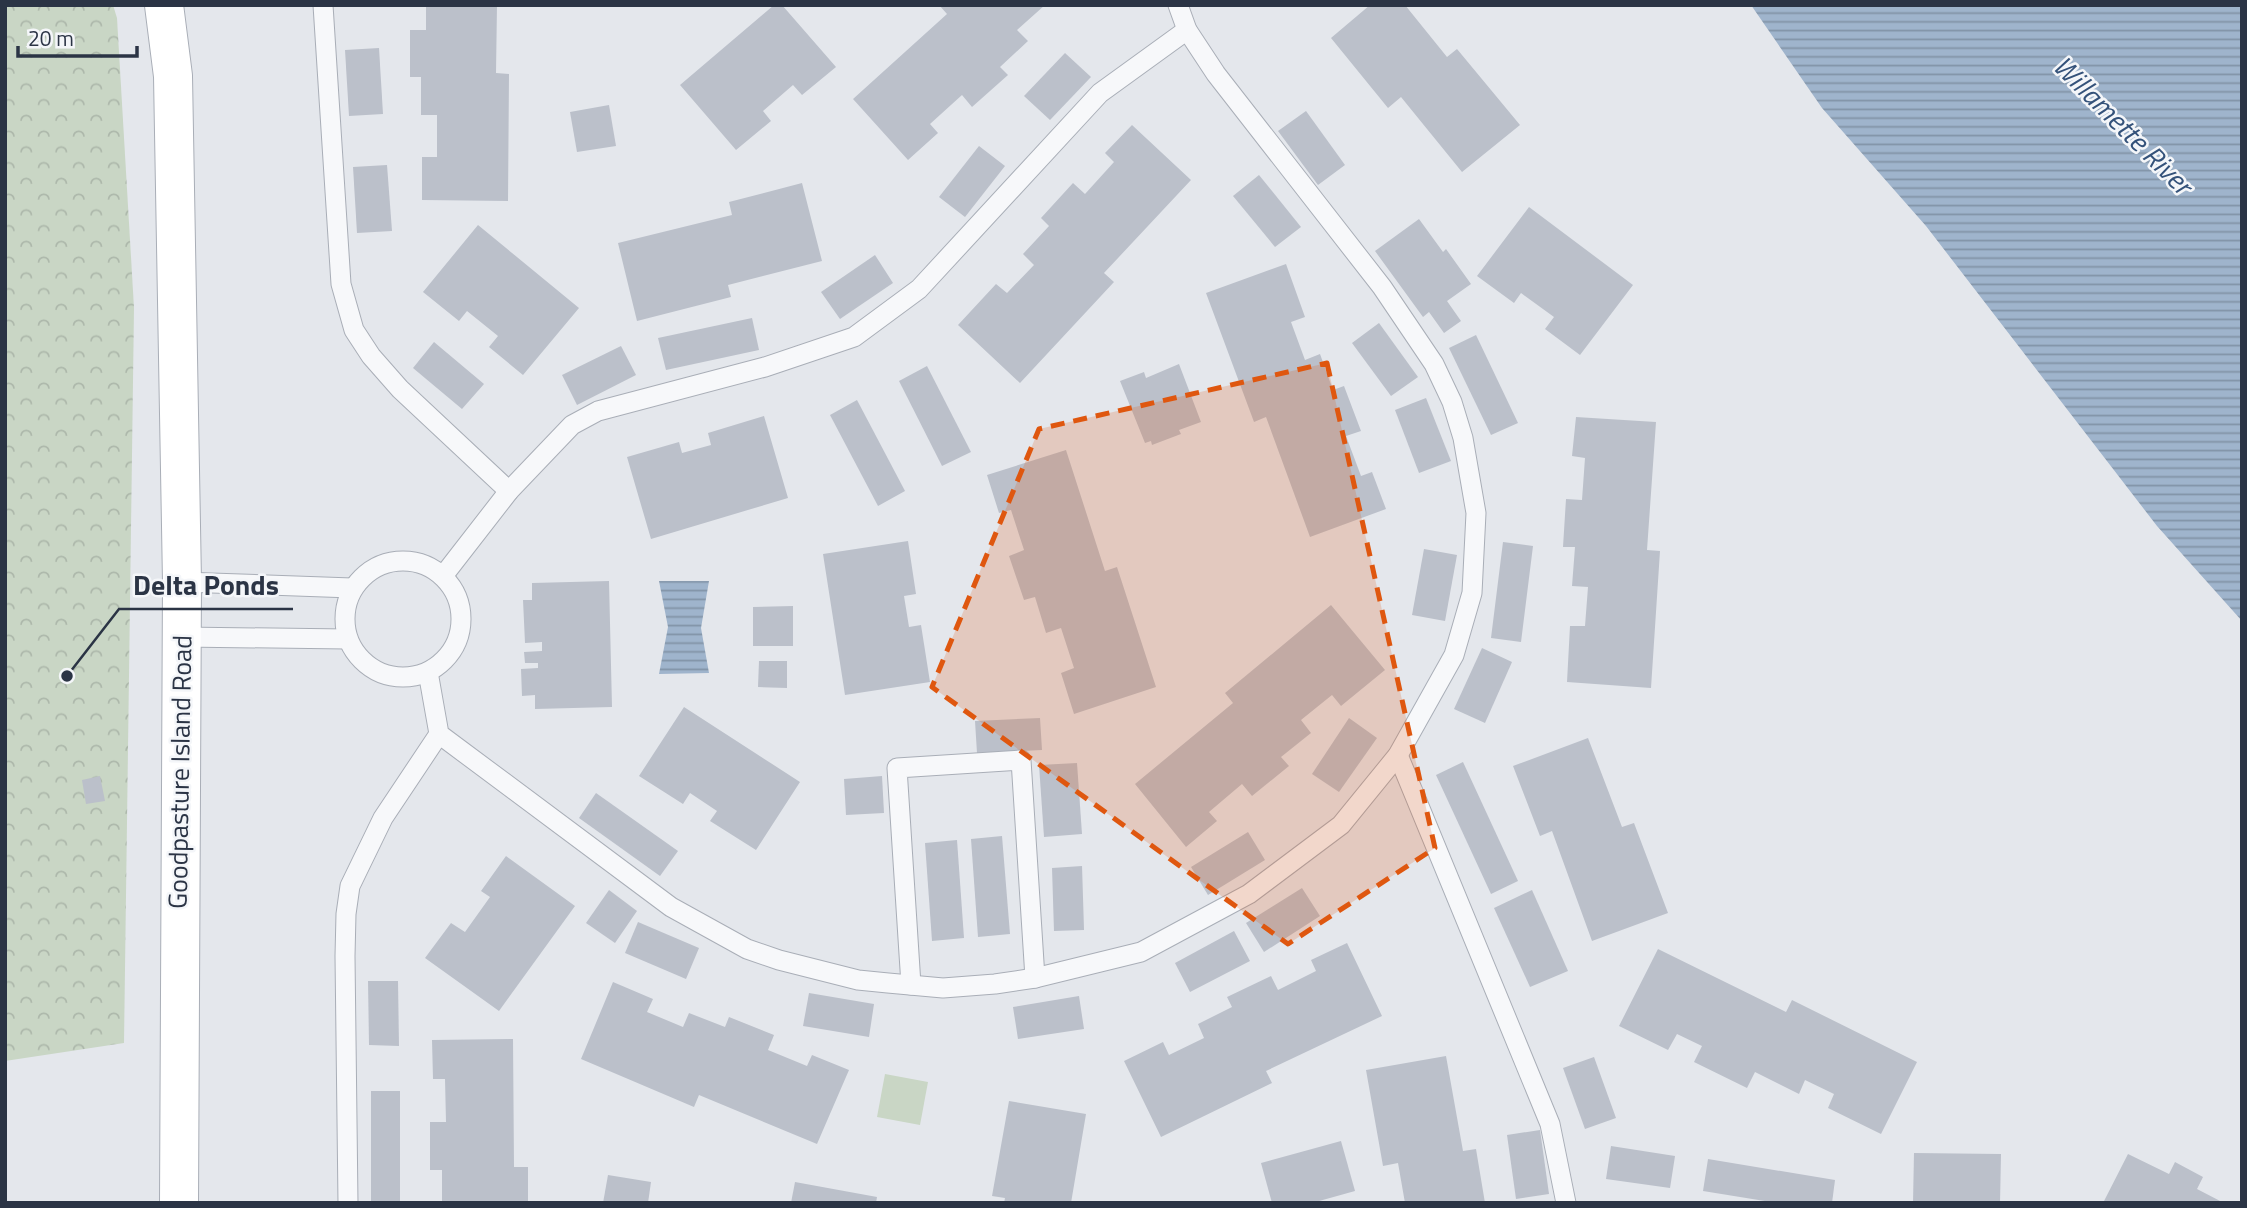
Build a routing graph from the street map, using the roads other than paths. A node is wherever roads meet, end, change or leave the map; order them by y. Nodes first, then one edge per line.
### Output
1 (164, 5) edge
2 (323, 5) edge
3 (1178, 5) edge
4 (1187, 30) junction
5 (509, 491) junction
6 (443, 576) junction
7 (182, 582) junction
8 (352, 588) junction
9 (182, 637) junction
10 (347, 639) junction
11 (428, 672) junction
12 (439, 734) junction
13 (1398, 755) junction
14 (1035, 978) junction
15 (911, 985) junction
16 (179, 1203) edge
17 (348, 1203) edge
18 (1566, 1203) edge

1 - 7 main road, Goodpasture Island Road
2 - 5 lane
3 - 4 lane
4 - 5 lane
4 - 13 lane
5 - 6 lane
6 - 8 lane
6 - 11 lane
7 - 8 lane
7 - 9 main road, Goodpasture Island Road
8 - 10 lane
9 - 10 lane
9 - 16 main road, Goodpasture Island Road
10 - 11 lane
11 - 12 lane
12 - 15 lane
12 - 17 lane
13 - 14 lane
13 - 18 lane
14 - 15 lane
14 - 15 lane

